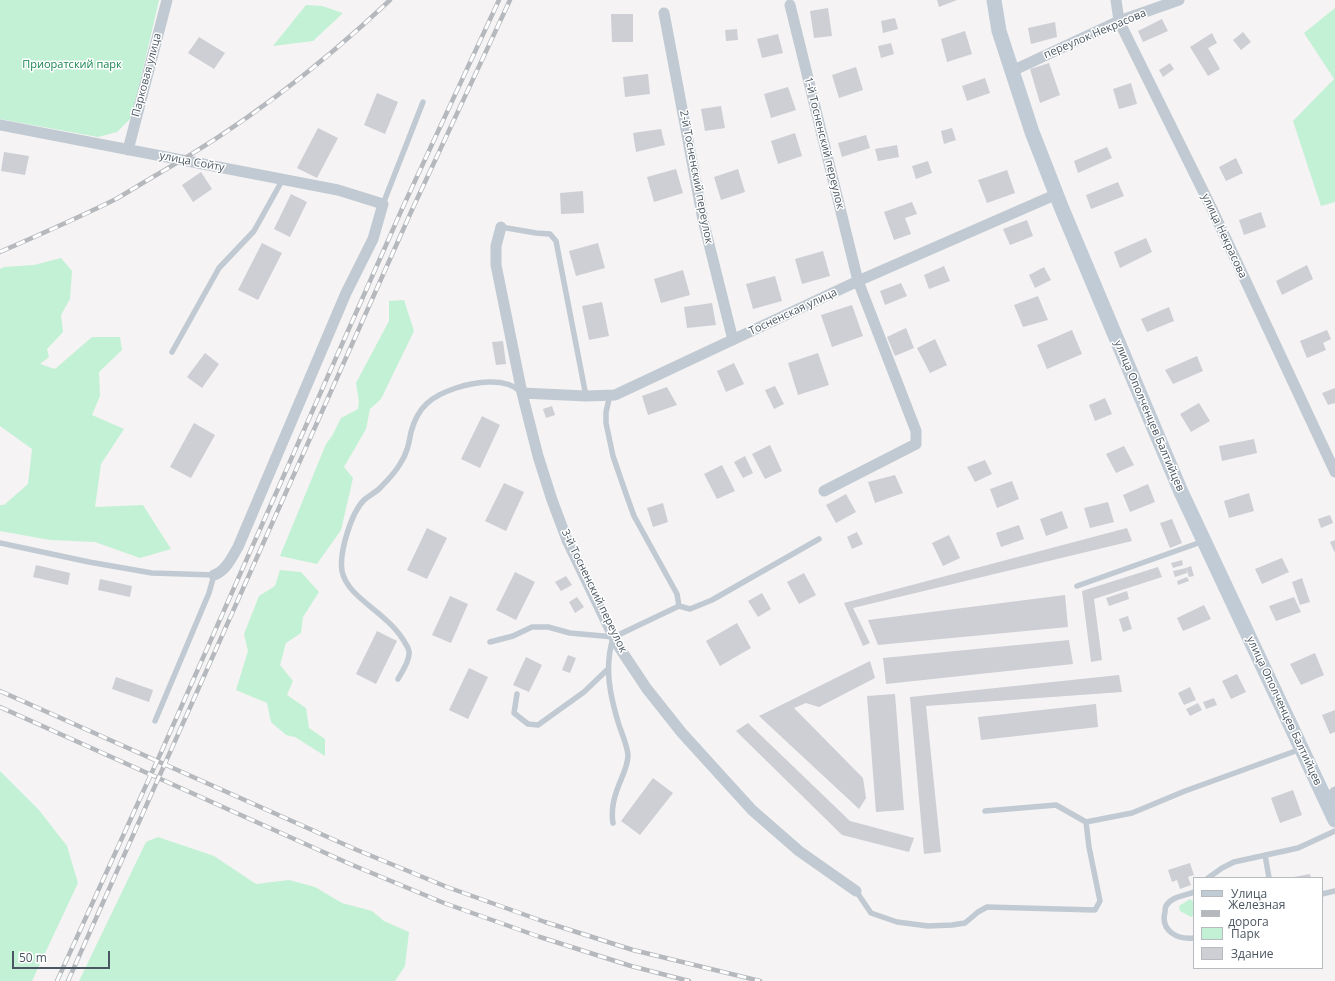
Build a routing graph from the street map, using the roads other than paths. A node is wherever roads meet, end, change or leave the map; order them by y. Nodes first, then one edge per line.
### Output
1 (167, 0) edge
2 (994, 0) edge
3 (1116, 0) edge
4 (1179, 0) edge
5 (790, 5) dead end
6 (664, 12) dead end
7 (1119, 22) junction
8 (1012, 71) junction
9 (423, 102) dead end
10 (0, 125) edge
11 (128, 150) junction
12 (283, 179) junction
13 (1057, 194) junction
14 (383, 204) junction
15 (501, 227) joint
16 (858, 282) junction
17 (733, 340) junction
18 (172, 352) dead end
19 (522, 393) junction
20 (610, 395) junction
21 (586, 396) junction
22 (1335, 472) edge
23 (824, 491) dead end
24 (819, 539) dead end
25 (1204, 541) junction
26 (0, 543) edge
27 (214, 575) junction
28 (1077, 586) dead end
29 (679, 606) junction
30 (614, 638) junction
31 (490, 642) dead end
32 (608, 669) junction
33 (398, 679) dead end
34 (517, 694) dead end
35 (155, 721) dead end
36 (1301, 749) junction
37 (1331, 797) edge
38 (986, 811) dead end
39 (1335, 820) edge
40 (1086, 822) junction
41 (613, 823) dead end
42 (1335, 831) edge
43 (1265, 855) junction
44 (1209, 877) edge
45 (1269, 877) edge
46 (856, 891) joint
47 (1335, 891) edge
48 (1193, 892) edge
49 (1323, 894) edge
50 (1193, 938) edge

1 - 11 street, Парковая улица
2 - 8 main road, улица Ополченцев Балтийцев
3 - 7 street, улица Некрасова
4 - 7 street, переулок Некрасова
5 - 16 street, 1-й Тосненский переулок
6 - 17 street, 2-й Тосненский переулок
7 - 8 street, переулок Некрасова
7 - 22 street, улица Некрасова
8 - 13 main road, улица Ополченцев Балтийцев
9 - 14 lane
10 - 11 street, улица Сойту
11 - 12 street, улица Сойту
12 - 14 street, улица Сойту
12 - 18 lane
13 - 16 street, Тосненская улица
13 - 25 main road, улица Ополченцев Балтийцев
14 - 27 street
15 - 19 street, 3-й Тосненский переулок
15 - 21 lane
16 - 17 street, Тосненская улица
16 - 23 street, 1-й Тосненский переулок
17 - 20 street, Тосненская улица
19 - 21 street, Тосненская улица
19 - 30 street, 3-й Тосненский переулок
19 - 33 lane
20 - 21 street, Тосненская улица
20 - 29 lane
24 - 29 lane
25 - 28 lane
25 - 36 main road, улица Ополченцев Балтийцев
26 - 27 lane
27 - 35 lane
29 - 30 lane
30 - 31 lane
30 - 32 lane
30 - 46 street, 3-й Тосненский переулок
32 - 34 lane
32 - 41 lane
36 - 37 main road, улица Ополченцев Балтийцев
36 - 40 lane
37 - 39 main road, улица Ополченцев Балтийцев
38 - 40 lane
40 - 46 lane
42 - 43 lane
43 - 44 lane
43 - 45 lane
47 - 49 lane
48 - 50 lane

